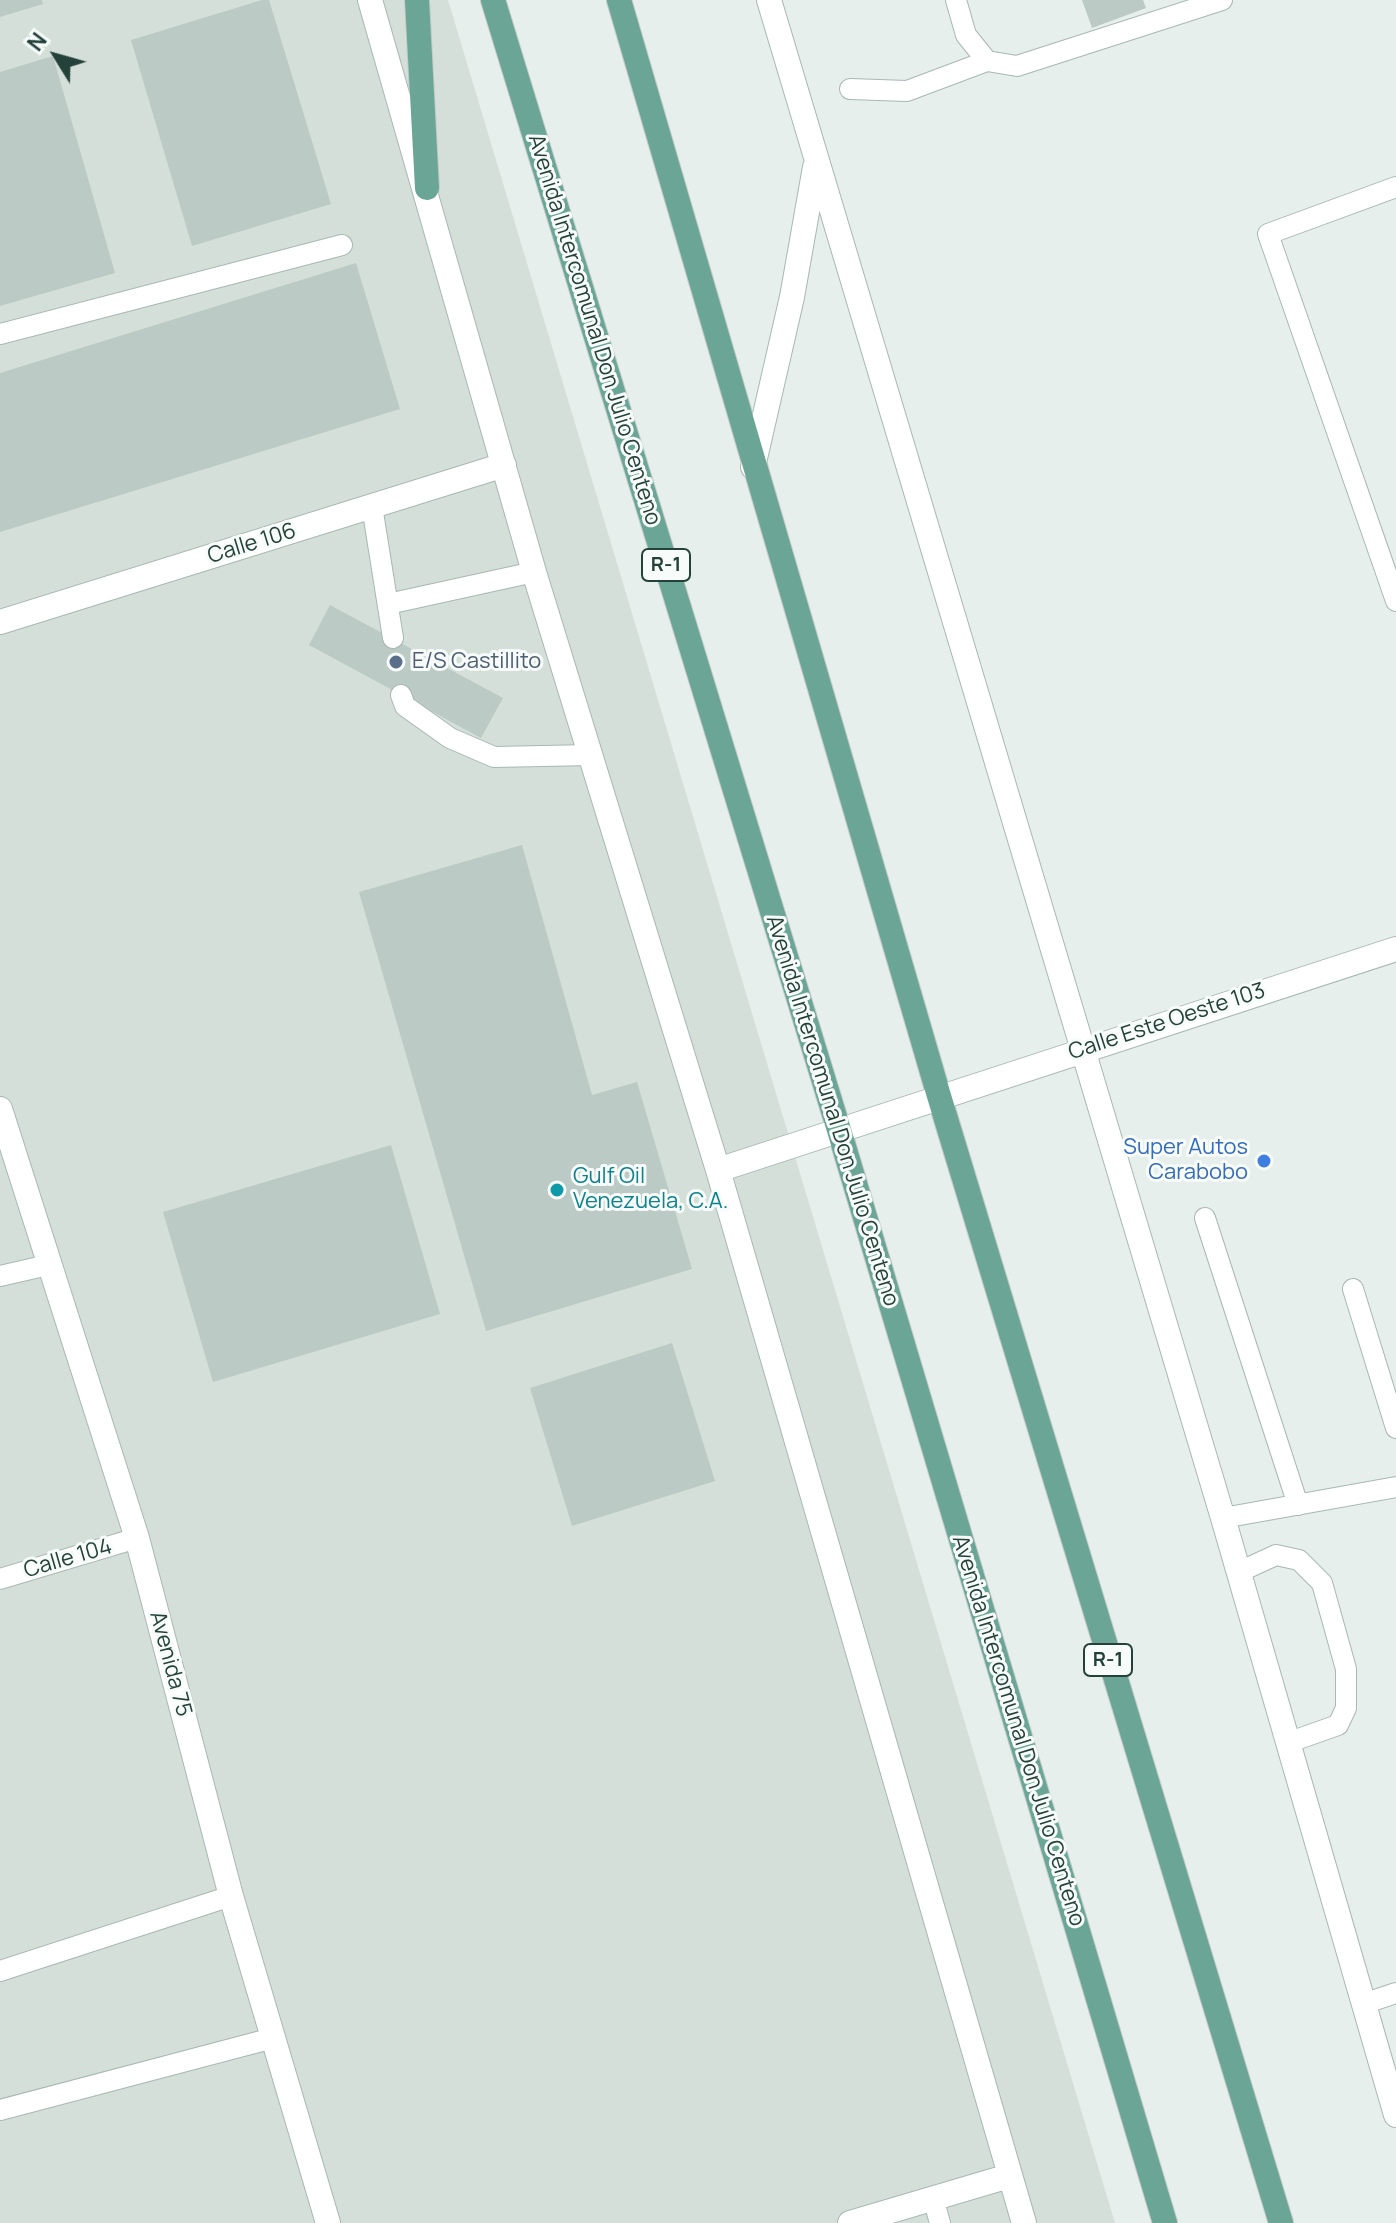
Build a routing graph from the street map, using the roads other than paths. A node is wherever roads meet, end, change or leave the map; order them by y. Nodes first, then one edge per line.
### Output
1 (370, 0) edge
2 (417, 0) edge
3 (493, 0) edge
4 (619, 0) edge
5 (769, 0) edge
6 (956, 0) edge
7 (1222, 0) edge
8 (1181, 7) edge
9 (987, 61) junction
10 (850, 89) dead end
11 (816, 161) junction
12 (1396, 187) edge
13 (427, 188) junction
14 (342, 245) dead end
15 (0, 334) edge
16 (504, 465) junction
17 (753, 467) junction
18 (372, 506) junction
19 (534, 572) junction
20 (1396, 601) edge
21 (388, 604) junction
22 (0, 622) edge
23 (393, 638) dead end
24 (401, 695) dead end
25 (592, 755) junction
26 (1396, 949) edge
27 (1081, 1049) junction
28 (939, 1096) junction
29 (0, 1109) edge
30 (839, 1130) junction
31 (718, 1170) junction
32 (1205, 1218) dead end
33 (48, 1265) junction
34 (0, 1276) edge
35 (1353, 1289) dead end
36 (1396, 1428) edge
37 (1396, 1487) edge
38 (1298, 1505) junction
39 (1223, 1518) junction
40 (137, 1538) junction
41 (1239, 1572) junction
42 (0, 1579) edge
43 (1287, 1743) junction
44 (231, 1896) junction
45 (0, 1971) edge
46 (1396, 1993) edge
47 (1363, 2004) junction
48 (273, 2038) junction
49 (0, 2110) edge
50 (1396, 2115) edge
51 (1009, 2176) junction
52 (933, 2198) junction
53 (328, 2223) edge
54 (850, 2223) edge
55 (940, 2223) edge
56 (1024, 2223) edge
57 (1165, 2223) edge
58 (1281, 2223) edge

1 - 13 street
2 - 13 main road
3 - 30 main road, Avenida Intercomunal Don Julio Centeno / R-1
4 - 17 main road, R-1
5 - 11 street
6 - 9 lane
7 - 8 lane
8 - 9 lane
9 - 10 lane
11 - 17 street
11 - 27 street
12 - 20 lane
13 - 16 street
14 - 15 lane
16 - 18 street, Calle 106
16 - 19 street
17 - 28 main road, R-1
18 - 21 lane
18 - 22 street, Calle 106
19 - 21 lane
19 - 25 street
21 - 23 lane
24 - 25 lane
25 - 31 street
26 - 27 street, Calle Este Oeste 103
27 - 28 street, Calle Este Oeste 103
27 - 39 street
28 - 30 street, Calle Este Oeste 103
28 - 58 main road, R-1
29 - 33 street, Avenida 75
30 - 31 street, Calle Este Oeste 103
30 - 57 main road, Avenida Intercomunal Don Julio Centeno / R-1
31 - 51 street
32 - 38 lane
33 - 34 lane
33 - 40 street, Avenida 75
35 - 36 lane
37 - 38 lane
38 - 39 lane
39 - 41 street
40 - 42 lane, Calle 104
40 - 44 street, Avenida 75
41 - 43 street
41 - 43 lane
43 - 47 street
44 - 45 lane
44 - 48 street, Avenida 75
46 - 47 lane
47 - 50 street
48 - 49 lane
48 - 53 street, Avenida 75
51 - 52 street
51 - 56 street
52 - 54 street
52 - 55 lane

